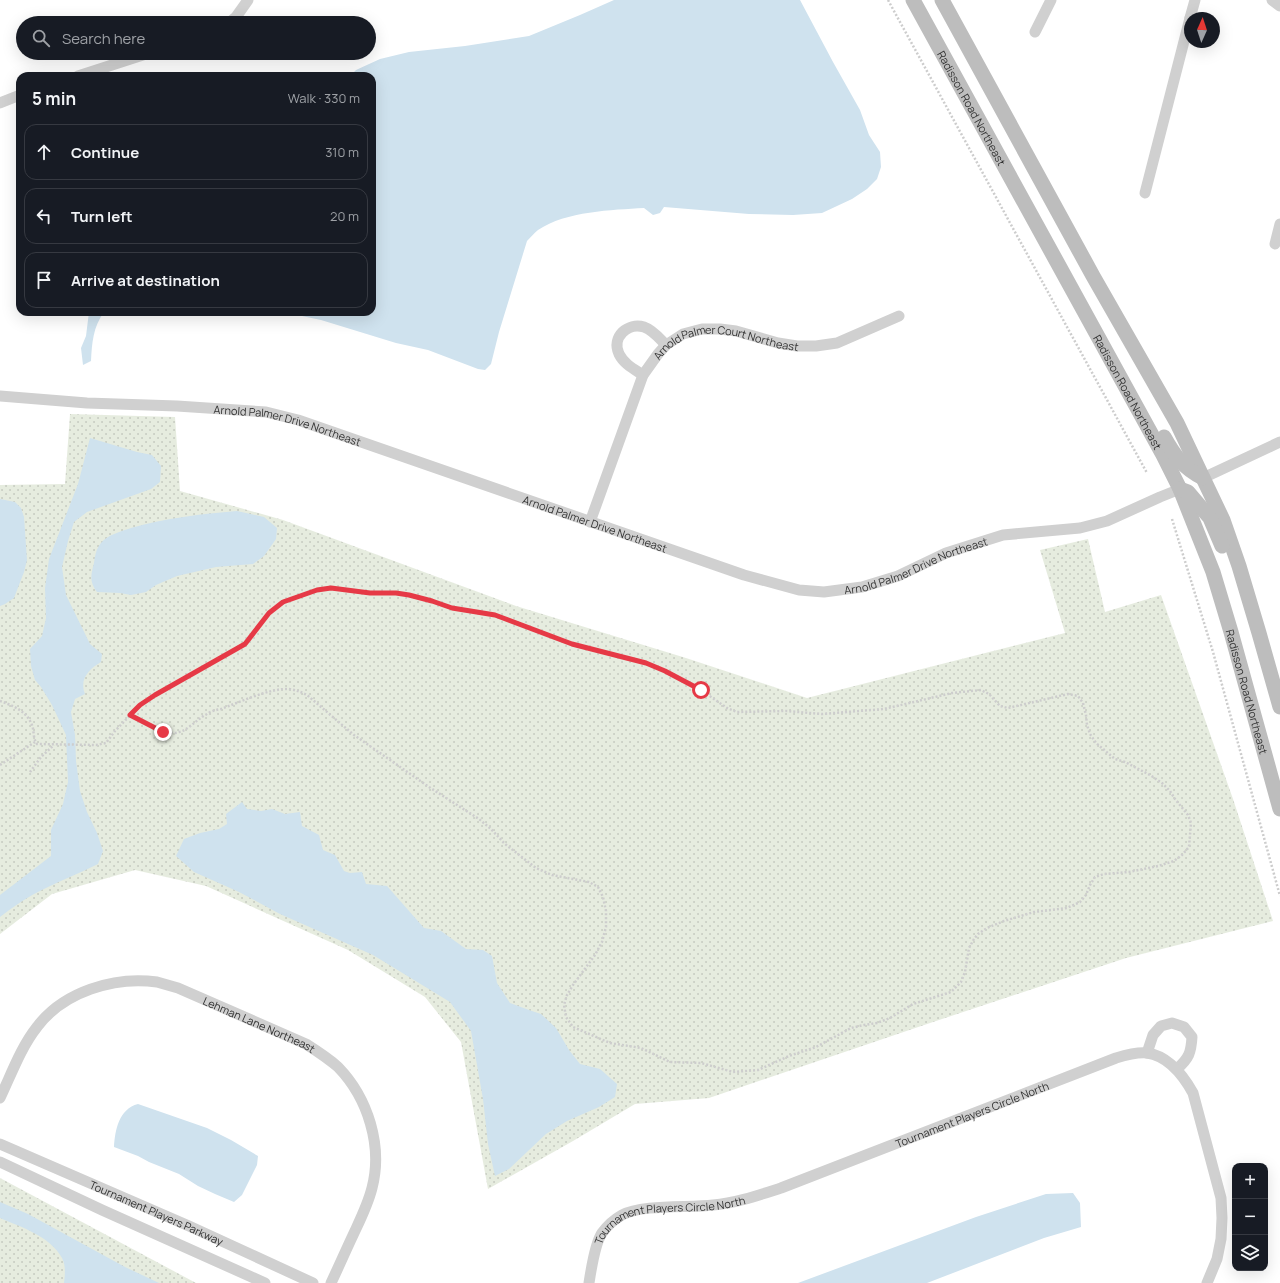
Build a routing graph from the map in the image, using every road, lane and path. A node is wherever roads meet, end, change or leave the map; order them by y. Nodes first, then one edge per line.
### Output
1 (248, 0) edge
2 (888, 0) edge
3 (914, 0) edge
4 (942, 0) edge
5 (1051, 0) edge
6 (1195, 0) edge
7 (1272, 0) edge
8 (1280, 6) edge
9 (1192, 12) edge
10 (237, 16) edge
11 (1035, 32) dead end
12 (1184, 41) edge
13 (127, 60) edge
14 (90, 72) edge
15 (16, 97) edge
16 (0, 103) edge
17 (1145, 193) dead end
18 (1280, 224) edge
19 (1275, 244) dead end
20 (899, 316) dead end
21 (666, 345) junction
22 (643, 374) junction
23 (1129, 394) junction
24 (0, 396) edge
25 (1280, 442) edge
26 (1147, 473) dead end
27 (1204, 478) junction
28 (1180, 489) junction
29 (1172, 519) dead end
30 (590, 522) junction
31 (1239, 566) junction
32 (0, 701) edge
33 (1280, 707) edge
34 (130, 715) junction
35 (35, 742) junction
36 (54, 745) junction
37 (0, 765) edge
38 (30, 772) dead end
39 (1280, 809) edge
40 (1280, 896) edge
41 (1147, 1053) junction
42 (1177, 1069) junction
43 (0, 1098) edge
44 (0, 1144) edge
45 (0, 1162) edge
46 (265, 1283) edge
47 (313, 1283) edge
48 (331, 1283) edge
49 (589, 1283) edge
50 (1207, 1283) edge

1 - 10 street
2 - 26 path
3 - 23 main road, Radisson Road Northeast
4 - 27 main road
5 - 11 street
6 - 9 street
7 - 8 street
12 - 17 street
13 - 14 street
15 - 16 street
18 - 19 street
20 - 21 street, Arnold Palmer Court Northeast
21 - 22 street, Arnold Palmer Court Northeast
21 - 22 street
22 - 30 street, Arnold Palmer Court Northeast
23 - 27 main road
23 - 28 main road, Radisson Road Northeast
24 - 30 street, Arnold Palmer Drive Northeast
25 - 27 street
27 - 31 main road
28 - 30 street, Arnold Palmer Drive Northeast
28 - 31 main road
28 - 39 main road, Radisson Road Northeast
29 - 40 path
31 - 33 main road
32 - 35 path
34 - 34 path
34 - 36 path
35 - 36 path
35 - 37 path
36 - 38 path
41 - 42 street, Tournament Players Circle North
41 - 42 street
41 - 49 street, Tournament Players Circle North
42 - 50 street, Tournament Players Circle North
43 - 48 street, Lehman Lane Northeast
44 - 47 street, Tournament Players Parkway
45 - 46 street, Tournament Players Parkway

